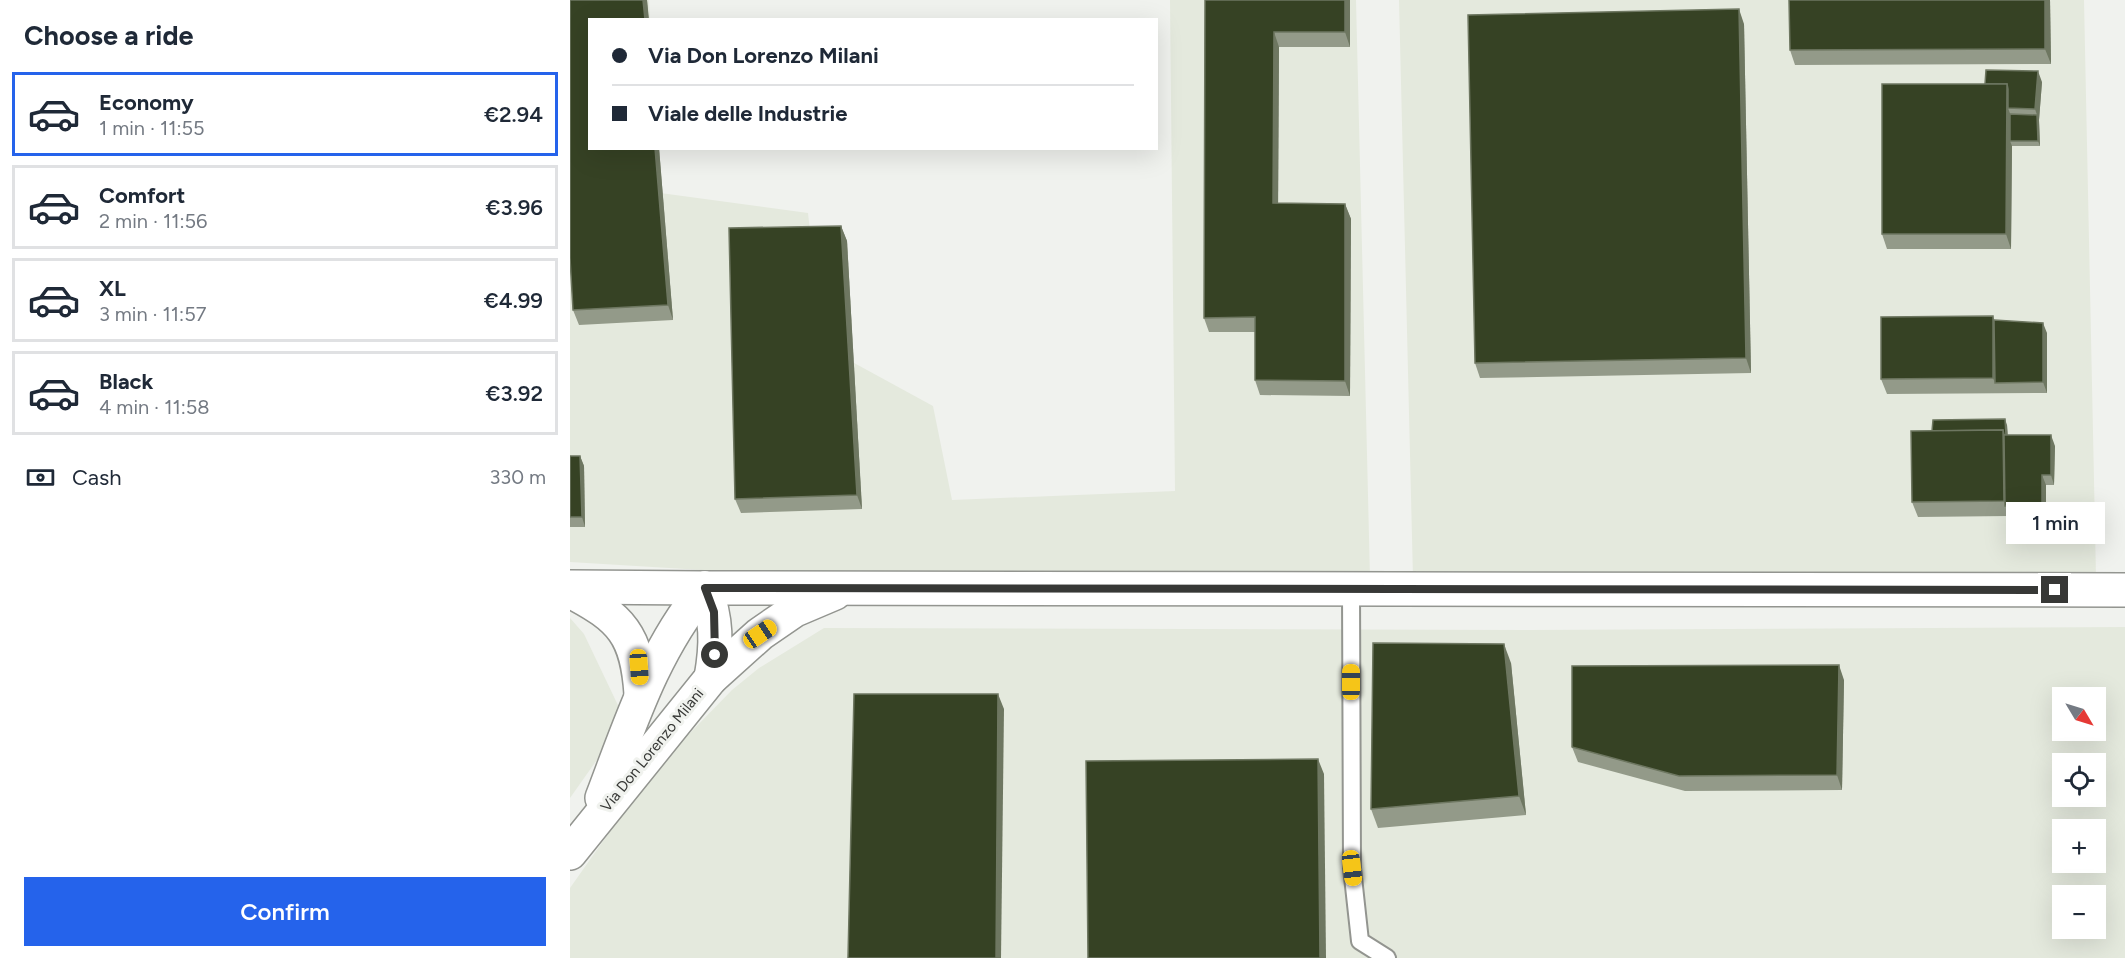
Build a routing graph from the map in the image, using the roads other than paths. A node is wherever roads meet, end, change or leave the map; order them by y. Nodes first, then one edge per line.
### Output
1 (570, 586) edge
2 (705, 588) junction
3 (845, 589) junction
4 (1350, 590) junction
5 (2125, 590) edge
6 (570, 591) edge
7 (711, 678) junction
8 (641, 694) junction
9 (593, 823) junction
10 (570, 853) edge
11 (1387, 958) edge

1 - 2 main road
2 - 3 main road
2 - 7 main road, Via Don Lorenzo Milani
2 - 8 main road, Via Don Lorenzo Milani
3 - 4 main road
3 - 7 main road, Via Don Lorenzo Milani
4 - 5 main road
4 - 11 lane
6 - 8 main road, Via Don Lorenzo Milani
7 - 9 main road, Via Don Lorenzo Milani
8 - 9 main road, Via Don Lorenzo Milani
9 - 10 main road, Via Don Lorenzo Milani

